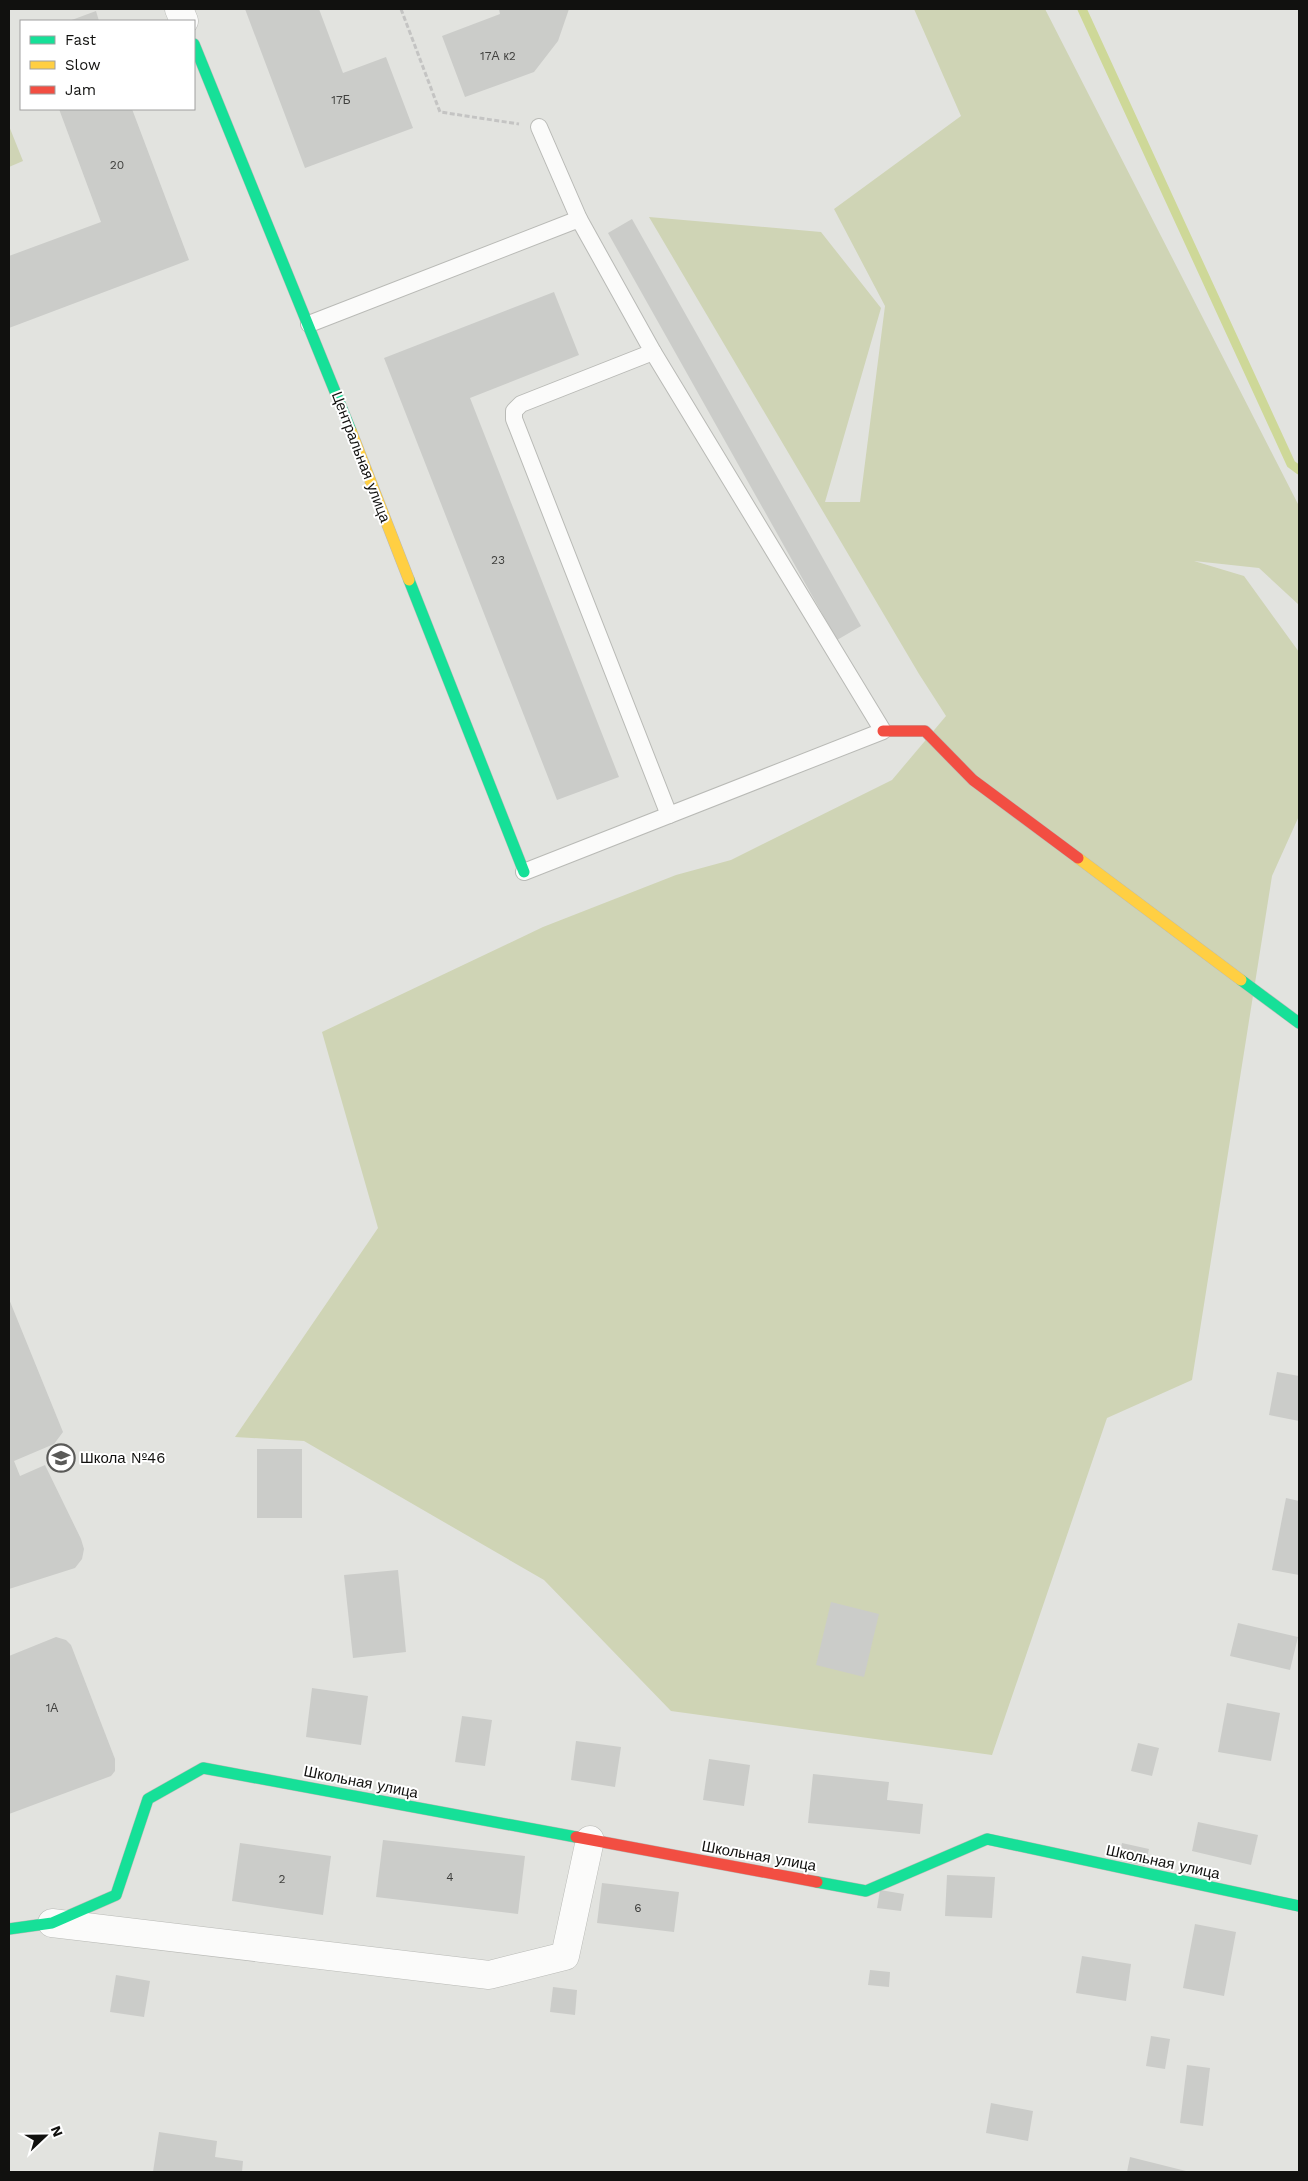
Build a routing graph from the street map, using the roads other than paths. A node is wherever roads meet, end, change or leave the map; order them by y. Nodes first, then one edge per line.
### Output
1 (195, 46) edge
2 (539, 127) road end
3 (579, 219) junction
4 (309, 324) junction
5 (653, 352) junction
6 (883, 731) junction
7 (669, 815) junction
8 (524, 872) joint
9 (1299, 1024) edge
10 (590, 1840) junction
11 (1299, 1906) edge
12 (52, 1923) junction
13 (9, 1929) edge

1 - 4 street, Центральная улица
2 - 3 lane
3 - 4 lane
3 - 5 lane
4 - 8 street, Центральная улица
5 - 6 lane
5 - 7 lane
6 - 7 lane
6 - 9 street
7 - 8 lane
10 - 11 street, Школьная улица
10 - 12 street, Школьная улица
10 - 12 street
12 - 13 street

